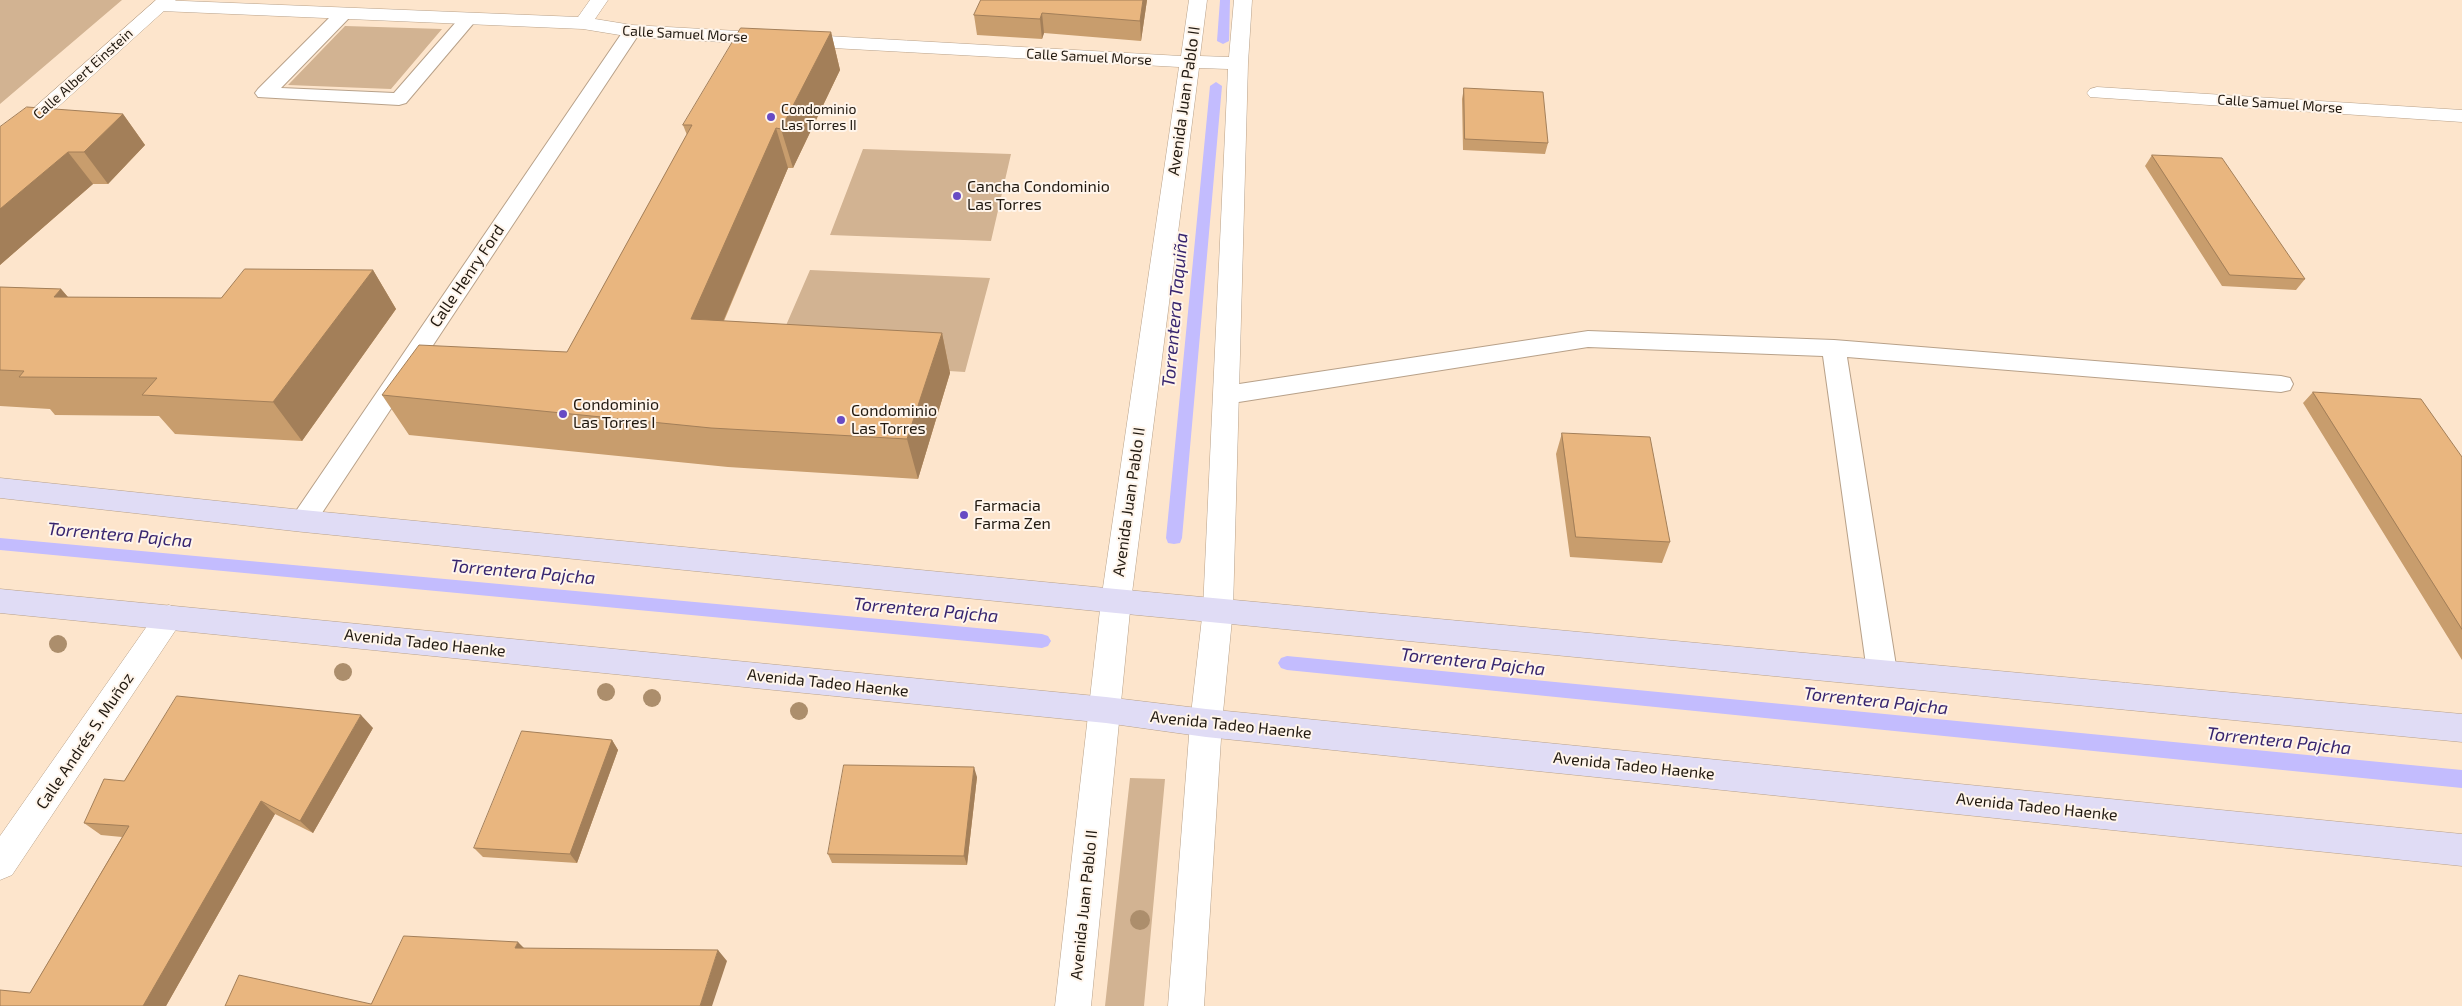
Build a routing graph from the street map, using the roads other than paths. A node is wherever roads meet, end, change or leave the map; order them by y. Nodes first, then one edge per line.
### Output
1 (599, 0) edge
2 (1198, 0) edge
3 (1243, 0) edge
4 (164, 2) edge
5 (344, 13) junction
6 (469, 18) junction
7 (582, 23) junction
8 (632, 31) junction
9 (1190, 62) junction
10 (1238, 63) junction
11 (2097, 93) dead end
12 (2462, 116) edge
13 (0, 149) edge
14 (1834, 348) junction
15 (2281, 384) dead end
16 (1226, 395) junction
17 (0, 488) edge
18 (303, 521) junction
19 (0, 600) edge
20 (1116, 601) junction
21 (1218, 609) junction
22 (170, 617) junction
23 (1882, 672) junction
24 (1106, 710) junction
25 (1206, 723) junction
26 (2462, 728) edge
27 (2462, 850) edge
28 (0, 864) edge
29 (1073, 1006) edge
30 (1186, 1006) edge

1 - 7 street
2 - 9 street, Avenida Juan Pablo II
3 - 10 street
4 - 5 street, Calle Samuel Morse
4 - 13 street, Calle Albert Einstein
5 - 6 street, Calle Samuel Morse
5 - 6 lane
6 - 7 street, Calle Samuel Morse
7 - 8 street, Calle Samuel Morse
8 - 9 street, Calle Samuel Morse
8 - 18 lane, Calle Henry Ford
9 - 10 street, Calle Samuel Morse
9 - 20 street, Avenida Juan Pablo II
10 - 16 street
11 - 12 street, Calle Samuel Morse
14 - 15 lane
14 - 16 lane
14 - 23 lane
16 - 21 street
17 - 18 main road
18 - 20 main road
19 - 22 main road, Avenida Tadeo Haenke
20 - 21 main road
20 - 24 street, Avenida Juan Pablo II
21 - 23 main road
21 - 25 street
22 - 24 main road, Avenida Tadeo Haenke
22 - 28 street, Calle Andrés S. Muñoz
23 - 26 main road
24 - 25 main road, Avenida Tadeo Haenke
24 - 29 street, Avenida Juan Pablo II
25 - 27 main road, Avenida Tadeo Haenke
25 - 30 street

